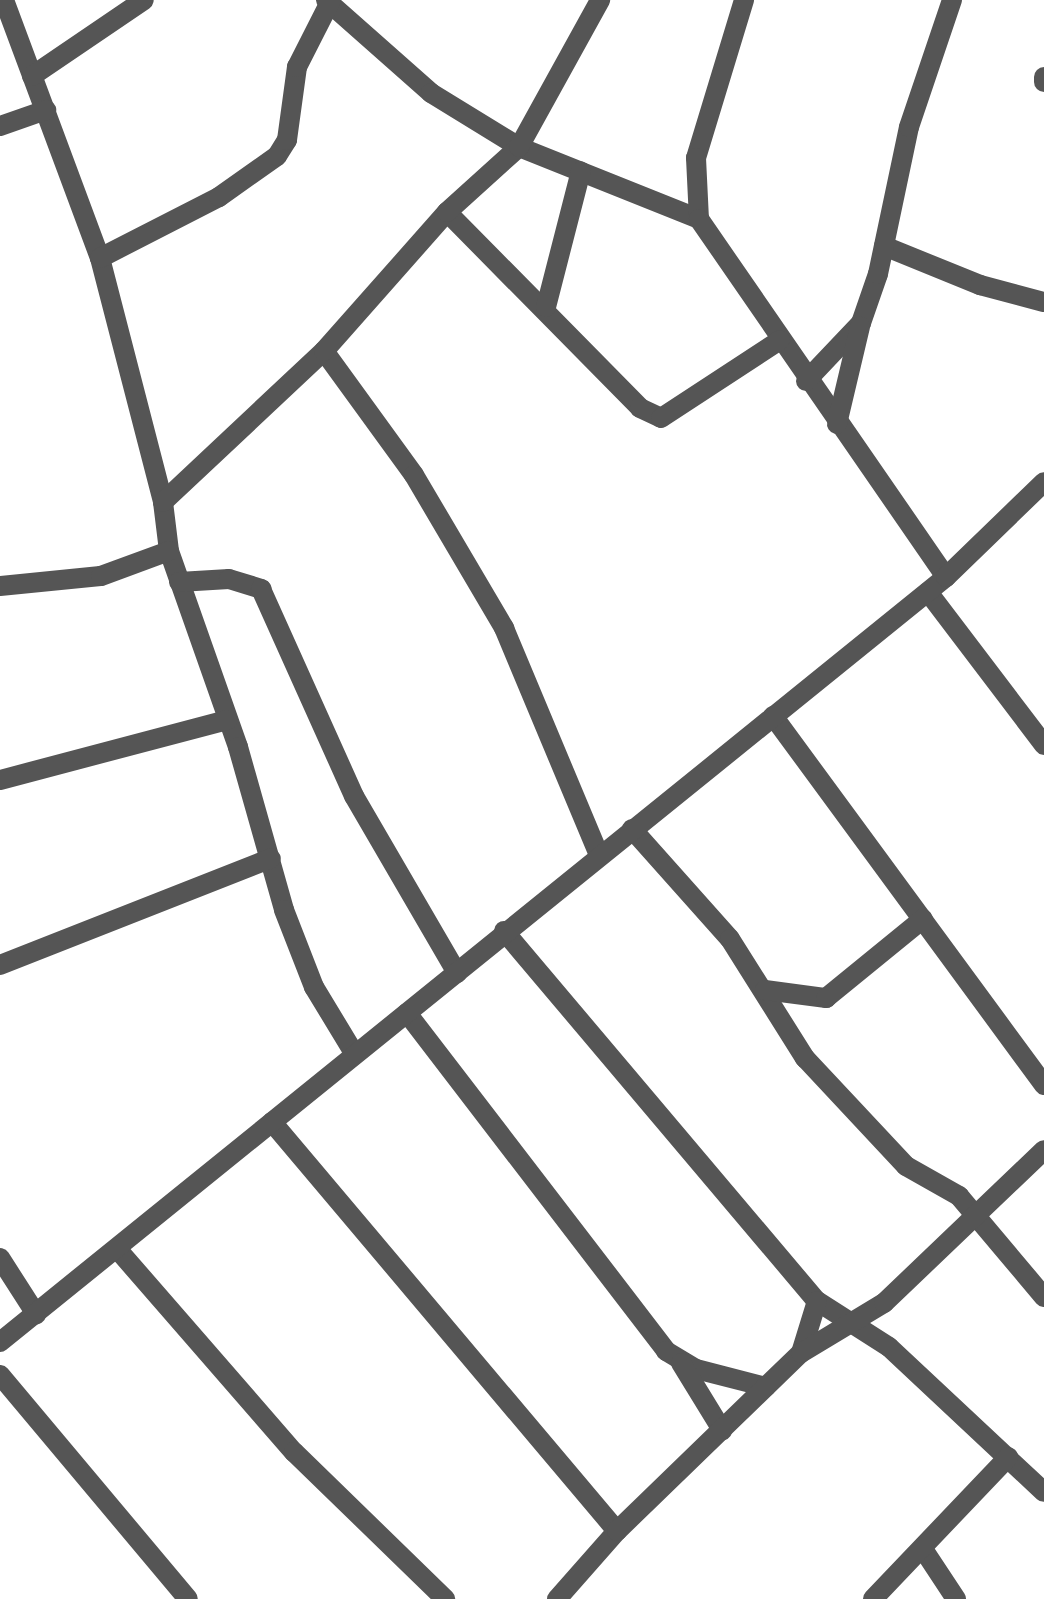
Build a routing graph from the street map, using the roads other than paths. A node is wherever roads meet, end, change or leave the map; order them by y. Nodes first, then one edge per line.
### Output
1 (4, 0) edge
2 (144, 0) edge
3 (600, 0) edge
4 (744, 0) edge
5 (952, 0) edge
6 (328, 1) edge
7 (32, 76) junction
8 (46, 110) junction
9 (0, 126) edge
10 (519, 147) junction
11 (581, 171) junction
12 (447, 212) junction
13 (699, 219) junction
14 (884, 246) junction
15 (100, 258) junction
16 (1044, 302) edge
17 (546, 307) junction
18 (861, 323) junction
19 (780, 340) junction
20 (324, 351) junction
21 (806, 381) junction
22 (837, 424) junction
23 (1044, 482) edge
24 (163, 502) junction
25 (169, 551) junction
26 (946, 577) junction
27 (179, 582) junction
28 (0, 586) edge
29 (928, 592) junction
30 (773, 716) junction
31 (227, 720) junction
32 (1044, 745) edge
33 (0, 780) edge
34 (632, 829) junction
35 (599, 855) junction
36 (271, 858) junction
37 (923, 919) junction
38 (504, 931) junction
39 (0, 965) edge
40 (457, 973) junction
41 (765, 990) junction
42 (407, 1013) junction
43 (354, 1053) junction
44 (1044, 1085) edge
45 (272, 1122) junction
46 (1044, 1150) edge
47 (974, 1213) junction
48 (119, 1251) junction
49 (0, 1258) edge
50 (1044, 1297) edge
51 (817, 1301) junction
52 (884, 1303) junction
53 (36, 1314) junction
54 (852, 1327) junction
55 (0, 1342) edge
56 (889, 1347) junction
57 (801, 1353) junction
58 (681, 1363) junction
59 (0, 1375) edge
60 (766, 1387) junction
61 (722, 1430) junction
62 (1008, 1457) junction
63 (1044, 1492) edge
64 (617, 1531) junction
65 (923, 1549) junction
66 (188, 1599) edge
67 (445, 1599) edge
68 (557, 1599) edge
69 (873, 1599) edge
70 (956, 1599) edge

1 - 7 street
2 - 7 street
3 - 10 street
4 - 13 street
5 - 14 street
6 - 10 street
6 - 15 street
7 - 8 street
8 - 9 street
8 - 15 street
10 - 11 street
10 - 12 street
11 - 13 street
11 - 17 street
12 - 17 street
12 - 20 street
13 - 19 street
14 - 16 street
14 - 18 street
15 - 24 street
17 - 19 street
18 - 21 street
18 - 22 street
19 - 21 street
20 - 24 street
20 - 35 street
21 - 22 street
22 - 26 street
23 - 26 street
24 - 25 street
25 - 27 street
25 - 28 street
26 - 29 street
27 - 31 street
27 - 40 street
29 - 30 street
29 - 32 street
30 - 34 street
30 - 37 street
31 - 33 street
31 - 36 street
34 - 35 street
34 - 41 street
35 - 38 street
36 - 39 street
36 - 43 street
37 - 41 street
37 - 44 street
38 - 40 street
38 - 51 street
40 - 42 street
41 - 47 street
42 - 43 street
42 - 58 street
43 - 45 street
45 - 48 street
45 - 64 street
46 - 47 street
47 - 50 street
47 - 52 street
48 - 53 street
48 - 67 street
49 - 53 street
51 - 54 street
51 - 57 street
52 - 54 street
52 - 56 street
53 - 55 street
54 - 56 street
54 - 57 street
56 - 62 street
57 - 60 street
58 - 60 street
58 - 61 street
59 - 66 street
60 - 61 street
61 - 64 street
62 - 63 street
62 - 65 street
64 - 68 street
65 - 69 street
65 - 70 street

